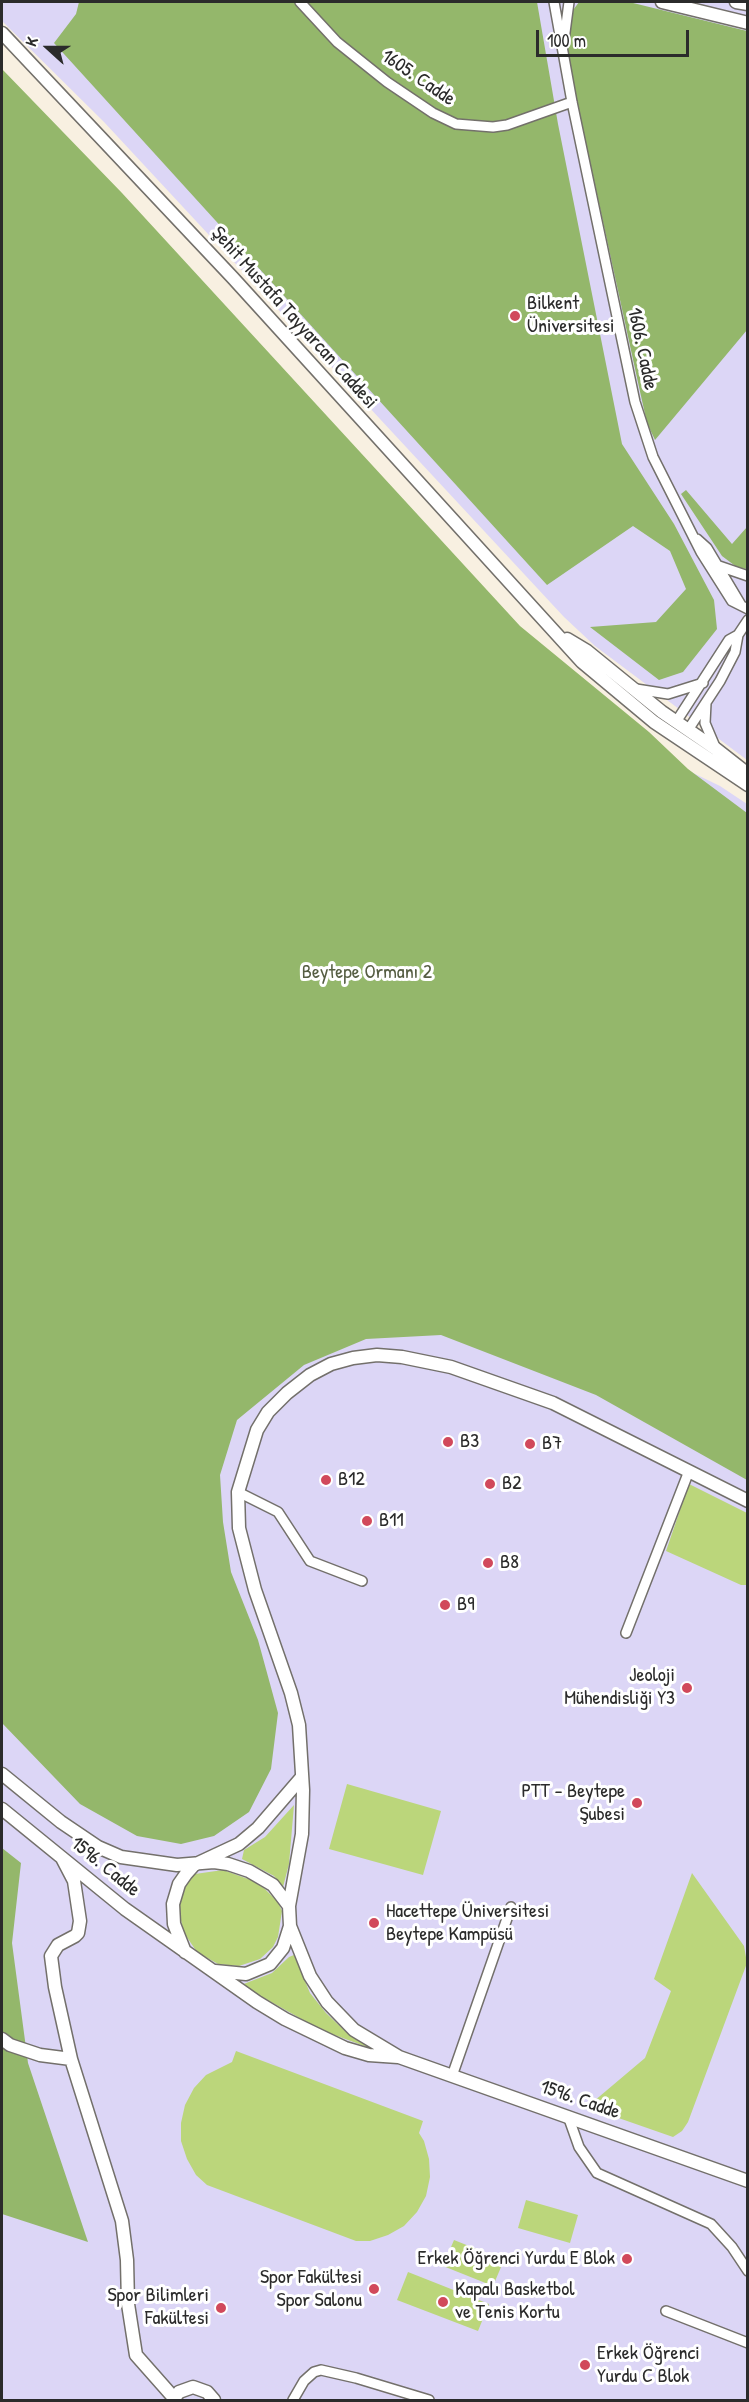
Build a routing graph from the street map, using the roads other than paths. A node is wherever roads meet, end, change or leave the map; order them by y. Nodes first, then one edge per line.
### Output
1 (300, 2) edge
2 (554, 2) edge
3 (569, 2) edge
4 (662, 2) edge
5 (736, 2) edge
6 (747, 4) edge
7 (747, 22) edge
8 (2, 33) edge
9 (562, 52) junction
10 (572, 102) junction
11 (696, 538) junction
12 (718, 565) junction
13 (747, 576) edge
14 (744, 607) edge
15 (747, 620) edge
16 (556, 632) junction
17 (738, 635) junction
18 (703, 683) junction
19 (633, 688) junction
20 (706, 703) junction
21 (676, 722) junction
22 (688, 730) junction
23 (669, 733) junction
24 (680, 741) junction
25 (717, 749) junction
26 (747, 774) edge
27 (747, 785) edge
28 (689, 1471) junction
29 (238, 1491) junction
30 (747, 1501) edge
31 (362, 1581) dead end
32 (626, 1633) dead end
33 (2, 1774) edge
34 (302, 1777) junction
35 (2, 1809) edge
36 (62, 1858) junction
37 (194, 1865) junction
38 (289, 1905) junction
39 (512, 1907) dead end
40 (290, 1926) junction
41 (185, 1953) junction
42 (208, 1970) junction
43 (2, 2039) edge
44 (399, 2057) junction
45 (71, 2059) junction
46 (452, 2076) junction
47 (568, 2116) junction
48 (747, 2181) edge
49 (747, 2271) edge
50 (666, 2311) dead end
51 (747, 2343) edge
52 (174, 2399) edge
53 (214, 2400) edge
54 (293, 2400) edge
55 (429, 2400) edge

1 - 10 street, 1605. Cadde
2 - 9 street, 1606. Cadde
3 - 9 street, 1606. Cadde
4 - 7 main road
5 - 6 main road
8 - 16 main road, Şehit Mustafa Tayyarcan Caddesi
9 - 10 street, 1606. Cadde
10 - 11 street, 1606. Cadde
11 - 12 street, 1606. Cadde
11 - 14 street, 1606. Cadde
12 - 13 street
12 - 14 street, 1606. Cadde
15 - 17 street
16 - 19 main road, Şehit Mustafa Tayyarcan Caddesi
16 - 23 main road, Şehit Mustafa Tayyarcan Caddesi
17 - 18 street
17 - 20 street
18 - 19 street
18 - 21 street
19 - 21 main road, Şehit Mustafa Tayyarcan Caddesi
20 - 22 street
20 - 25 street
21 - 22 main road, Şehit Mustafa Tayyarcan Caddesi
21 - 23 main road
22 - 24 main road
22 - 25 main road, Şehit Mustafa Tayyarcan Caddesi
23 - 24 main road, Şehit Mustafa Tayyarcan Caddesi
24 - 27 main road, Şehit Mustafa Tayyarcan Caddesi
25 - 26 main road, Şehit Mustafa Tayyarcan Caddesi
28 - 29 main road
28 - 30 main road
28 - 32 street
29 - 31 street
29 - 34 main road
33 - 37 main road, 1596. Cadde
34 - 37 main road
34 - 38 main road
35 - 36 main road, 1596. Cadde
36 - 41 main road, 1596. Cadde
36 - 45 main road
37 - 38 main road, 1596. Cadde
37 - 41 main road
38 - 40 main road, 1596. Cadde
39 - 46 street
40 - 42 main road, 1596. Cadde
40 - 44 main road, 1596. Cadde
41 - 42 main road, 1596. Cadde
42 - 44 main road, 1596. Cadde
43 - 45 main road
44 - 46 main road, 1596. Cadde
45 - 52 main road
46 - 47 main road, 1596. Cadde
47 - 48 main road, 1596. Cadde
47 - 49 street
50 - 51 street
52 - 53 main road
54 - 55 street

